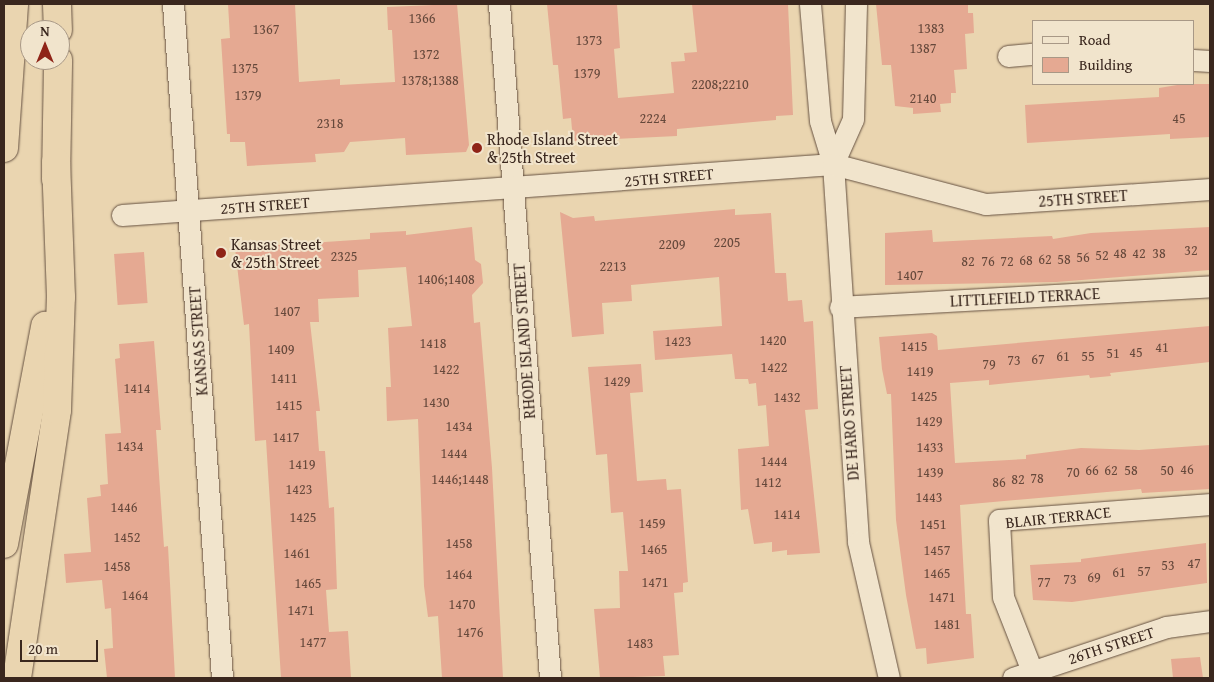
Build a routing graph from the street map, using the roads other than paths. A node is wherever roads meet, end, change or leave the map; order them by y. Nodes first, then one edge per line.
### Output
1 (14, 4) edge
2 (57, 4) edge
3 (173, 4) edge
4 (498, 4) edge
5 (810, 4) edge
6 (856, 4) edge
7 (58, 20) edge
8 (1032, 54) edge
9 (1008, 56) dead end
10 (1194, 60) edge
11 (1210, 61) edge
12 (58, 70) edge
13 (4, 148) edge
14 (56, 162) junction
15 (833, 164) junction
16 (1210, 189) edge
17 (513, 190) junction
18 (190, 210) junction
19 (122, 215) dead end
20 (1210, 286) edge
21 (840, 307) junction
22 (1210, 504) edge
23 (4, 544) edge
24 (1210, 621) edge
25 (1023, 675) edge
26 (17, 678) edge
27 (222, 678) edge
28 (550, 678) edge
29 (889, 678) edge

1 - 13 highway
2 - 7 highway
3 - 18 street, KANSAS STREET
4 - 17 street, RHODE ISLAND STREET
5 - 15 street, DE HARO STREET
6 - 15 street, DE HARO STREET
8 - 9 street
10 - 11 street
12 - 14 highway
14 - 23 highway
14 - 26 highway
15 - 16 street, 25TH STREET
15 - 17 street, 25TH STREET
15 - 21 street, DE HARO STREET
17 - 18 street, 25TH STREET
17 - 28 street, RHODE ISLAND STREET
18 - 19 street, 25TH STREET
18 - 27 street, KANSAS STREET
20 - 21 street, LITTLEFIELD TERRACE
21 - 29 street, DE HARO STREET
22 - 25 street, BLAIR TERRACE
24 - 25 street, 26TH STREET

